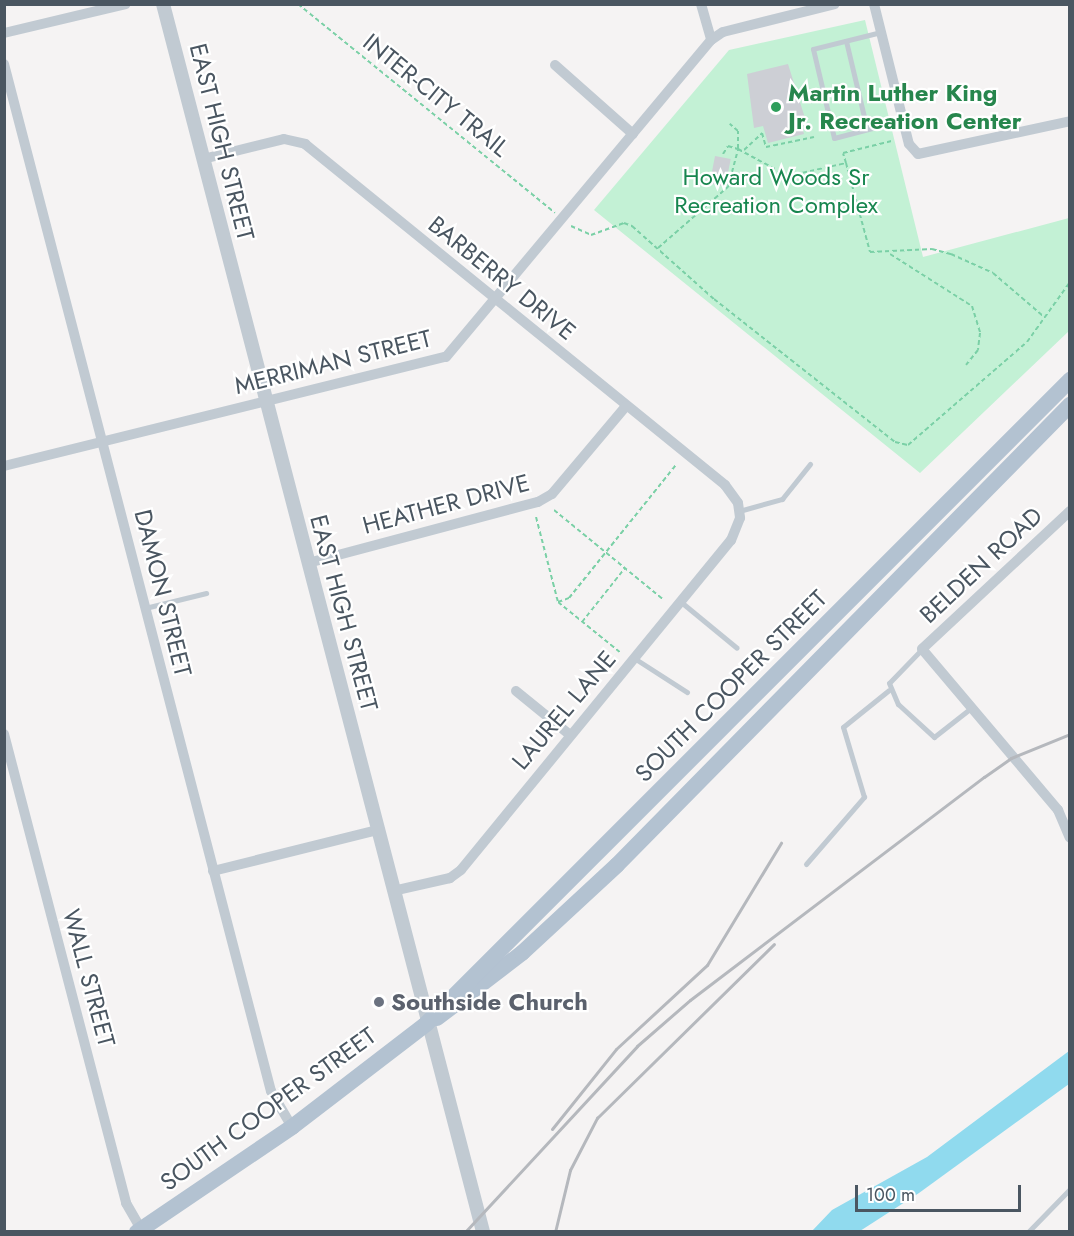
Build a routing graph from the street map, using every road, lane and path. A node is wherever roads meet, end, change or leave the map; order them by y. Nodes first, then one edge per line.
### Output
1 (126, 4) edge
2 (164, 4) edge
3 (298, 4) edge
4 (701, 4) edge
5 (835, 4) edge
6 (874, 4) edge
7 (881, 32) junction
8 (4, 33) edge
9 (711, 40) junction
10 (846, 41) junction
11 (4, 64) edge
12 (555, 65) dead end
13 (903, 120) junction
14 (1070, 121) edge
15 (730, 124) dead end
16 (867, 129) junction
17 (633, 134) junction
18 (814, 136) dead end
19 (892, 141) dead end
20 (738, 149) junction
21 (744, 150) junction
22 (723, 154) dead end
23 (203, 159) junction
24 (846, 163) junction
25 (553, 211) dead end
26 (575, 229) dead end
27 (657, 249) junction
28 (890, 254) junction
29 (1070, 282) edge
30 (495, 301) junction
31 (1043, 316) junction
32 (966, 365) dead end
33 (1070, 380) edge
34 (265, 401) junction
35 (1070, 405) edge
36 (626, 406) junction
37 (102, 441) junction
38 (810, 464) dead end
39 (676, 465) dead end
40 (4, 466) edge
41 (554, 510) dead end
42 (1070, 511) edge
43 (740, 515) junction
44 (536, 517) dead end
45 (606, 553) junction
46 (308, 563) junction
47 (625, 568) junction
48 (206, 593) dead end
49 (664, 600) dead end
50 (680, 601) junction
51 (558, 602) junction
52 (145, 608) junction
53 (582, 622) junction
54 (737, 648) dead end
55 (922, 649) junction
56 (621, 653) dead end
57 (634, 658) junction
58 (889, 690) junction
59 (516, 691) dead end
60 (687, 692) dead end
61 (971, 708) junction
62 (4, 734) edge
63 (570, 735) junction
64 (378, 830) junction
65 (1070, 838) edge
66 (806, 864) dead end
67 (213, 871) junction
68 (393, 891) junction
69 (426, 1024) junction
70 (292, 1127) junction
71 (1070, 1189) edge
72 (139, 1230) edge
73 (483, 1232) edge
74 (1029, 1232) edge

1 - 8 street
2 - 23 street, EAST HIGH STREET
3 - 25 path, INTER-CITY TRAIL
4 - 9 street
5 - 9 street
6 - 7 street
7 - 10 lane
7 - 13 street
9 - 17 street, MERRIMAN STREET
10 - 16 lane
10 - 16 lane
11 - 37 street, DAMON STREET
12 - 17 street
13 - 14 street
13 - 16 lane
15 - 20 path
17 - 30 street, MERRIMAN STREET
18 - 21 path
19 - 24 path
20 - 21 path
20 - 22 path
20 - 27 path
21 - 24 path
23 - 30 street, BARBERRY DRIVE
23 - 34 street, EAST HIGH STREET
24 - 28 path
26 - 27 path
27 - 31 path
28 - 31 path
28 - 32 path
29 - 31 path
30 - 34 street, MERRIMAN STREET
30 - 36 street, BARBERRY DRIVE
33 - 69 main road, SOUTH COOPER STREET
34 - 37 street, MERRIMAN STREET
34 - 46 street, EAST HIGH STREET
35 - 69 main road, SOUTH COOPER STREET
36 - 43 street, BARBERRY DRIVE
36 - 46 street, HEATHER DRIVE
37 - 40 street, MERRIMAN STREET
37 - 52 street, DAMON STREET
38 - 43 lane
39 - 45 path
41 - 45 path
42 - 55 street, BELDEN ROAD
43 - 50 street, LAUREL LANE
44 - 51 path
45 - 47 path
45 - 51 path
46 - 64 street, EAST HIGH STREET
47 - 49 path
47 - 53 path
48 - 52 lane
50 - 54 lane
50 - 57 street, LAUREL LANE
51 - 53 path
52 - 67 street, DAMON STREET
53 - 56 path
55 - 58 lane
55 - 61 street
57 - 60 lane
57 - 63 street, LAUREL LANE
58 - 61 lane
58 - 66 lane
59 - 63 street
61 - 65 street
62 - 72 street, WALL STREET
63 - 68 street, LAUREL LANE
64 - 67 street
64 - 68 street, EAST HIGH STREET
67 - 70 street, DAMON STREET
68 - 69 street, EAST HIGH STREET
69 - 70 main road, SOUTH COOPER STREET
69 - 73 street, EAST HIGH STREET
70 - 72 main road, SOUTH COOPER STREET
71 - 74 lane

